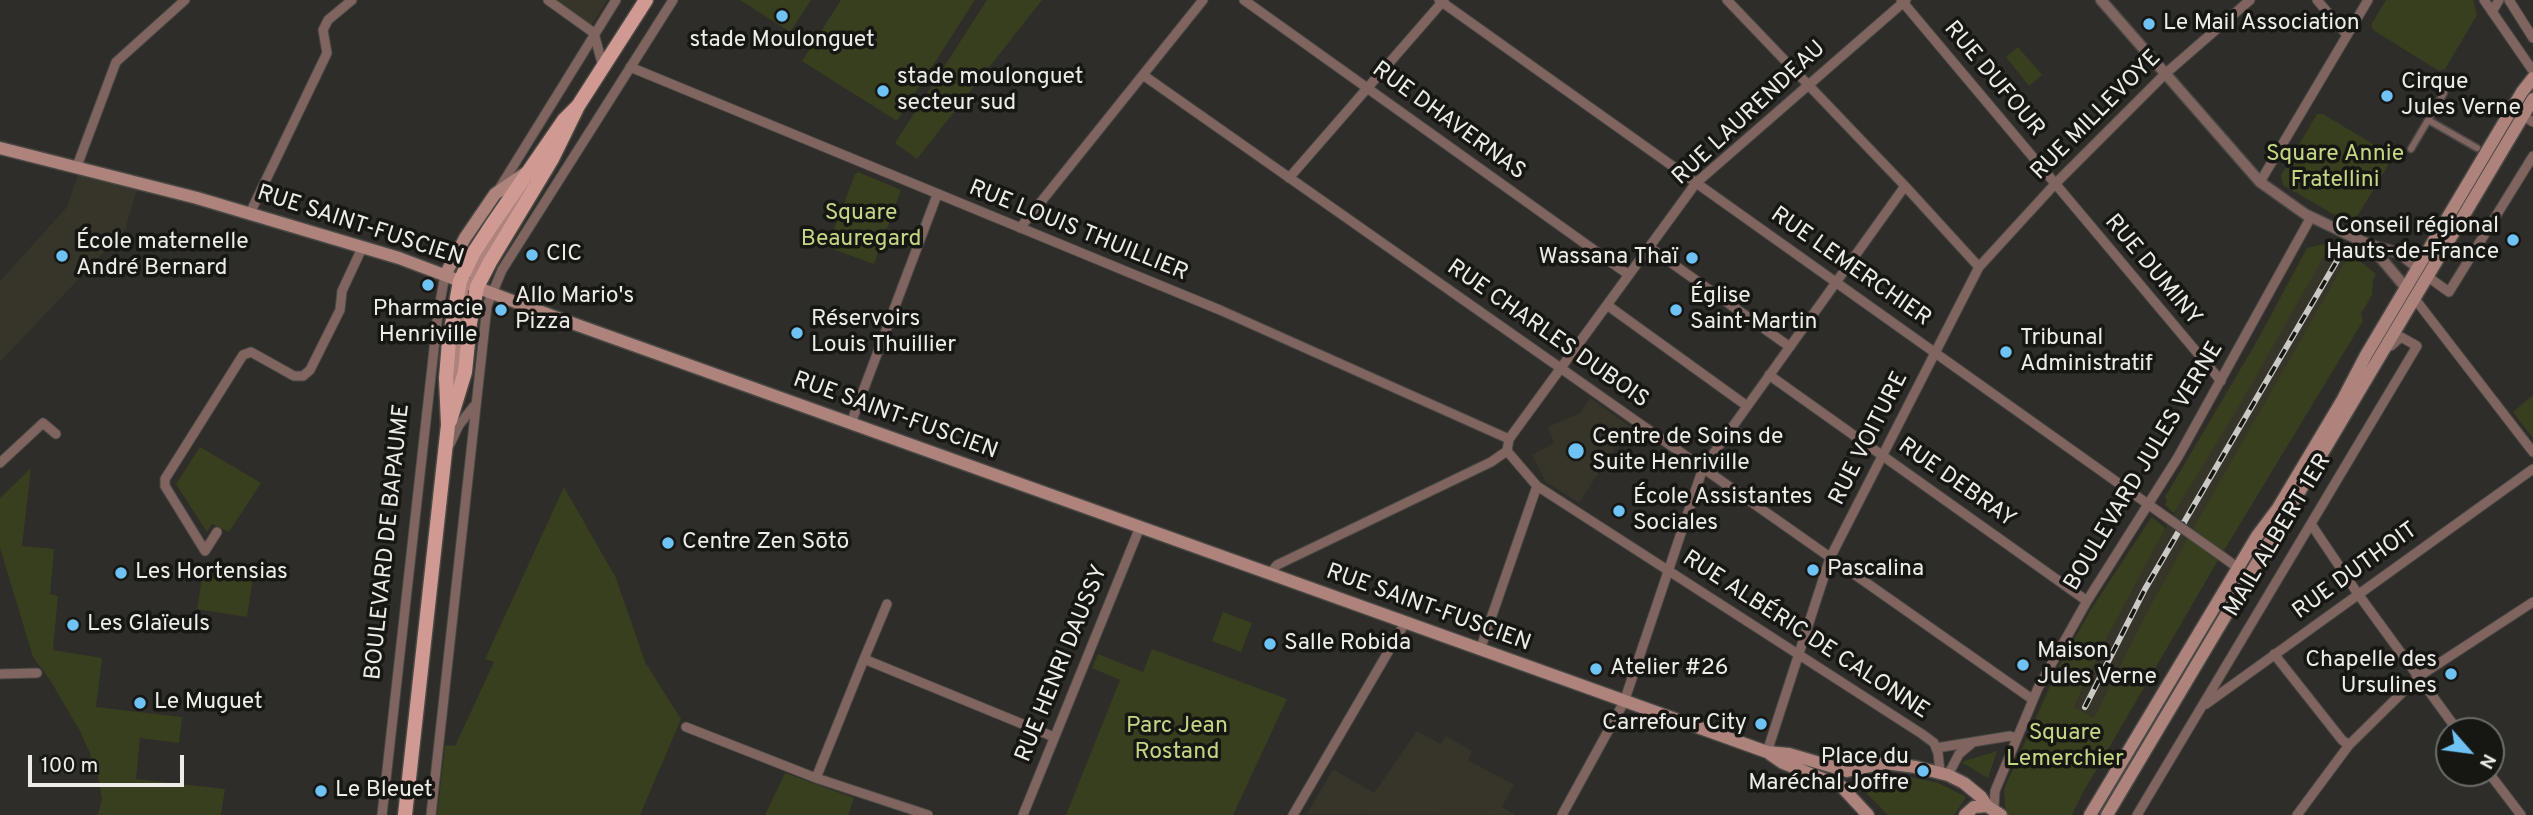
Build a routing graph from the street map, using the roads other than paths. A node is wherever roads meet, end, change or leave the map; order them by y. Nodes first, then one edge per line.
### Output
1 (185, 0) edge
2 (352, 0) edge
3 (548, 0) edge
4 (616, 0) edge
5 (673, 0) edge
6 (1203, 0) edge
7 (1244, 0) edge
8 (1727, 0) edge
9 (2101, 0) edge
10 (2250, 0) edge
11 (2317, 0) edge
12 (2368, 0) edge
13 (2484, 0) edge
14 (2499, 0) edge
15 (2509, 0) edge
16 (1442, 1) edge
17 (1903, 1) edge
18 (647, 2) edge
19 (2491, 12) junction
20 (594, 33) junction
21 (2347, 35) junction
22 (2533, 38) edge
23 (603, 67) junction
24 (630, 67) junction
25 (2533, 71) edge
26 (2165, 74) junction
27 (1143, 75) junction
28 (2533, 78) edge
29 (1807, 86) junction
30 (1367, 88) junction
31 (2444, 93) dead end
32 (2533, 100) edge
33 (578, 106) junction
34 (2528, 119) edge
35 (2428, 120) junction
36 (0, 148) edge
37 (2477, 148) dead end
38 (2412, 149) dead end
39 (2533, 156) edge
40 (76, 166) junction
41 (530, 170) junction
42 (1289, 178) junction
43 (2260, 182) junction
44 (1696, 183) junction
45 (2055, 184) junction
46 (1905, 186) junction
47 (495, 194) junction
48 (937, 195) junction
49 (250, 213) junction
50 (2311, 217) junction
51 (1020, 228) junction
52 (2371, 245) junction
53 (363, 246) junction
54 (1649, 247) junction
55 (1979, 267) junction
56 (2417, 268) junction
57 (445, 275) junction
58 (1629, 275) junction
59 (2428, 277) junction
60 (460, 281) junction
61 (1836, 283) junction
62 (2406, 288) junction
63 (484, 289) junction
64 (2415, 299) junction
65 (1607, 305) junction
66 (1790, 347) junction
67 (1936, 352) junction
68 (1560, 369) junction
69 (1769, 375) junction
70 (2221, 381) junction
71 (2365, 383) junction
72 (456, 405) junction
73 (475, 405) junction
74 (1747, 406) junction
75 (851, 424) junction
76 (448, 425) junction
77 (56, 434) dead end
78 (1509, 439) junction
79 (1507, 451) junction
80 (2533, 452) edge
81 (445, 455) junction
82 (1883, 456) junction
83 (0, 463) edge
84 (1703, 468) junction
85 (2533, 469) edge
86 (1537, 486) junction
87 (2148, 505) junction
88 (2311, 524) junction
89 (1140, 527) junction
90 (217, 532) dead end
91 (1830, 558) junction
92 (2238, 568) junction
93 (1668, 571) junction
94 (1270, 574) junction
95 (2358, 594) junction
96 (2087, 601) junction
97 (2533, 602) edge
98 (887, 604) dead end
99 (1405, 622) junction
100 (1480, 650) junction
101 (1799, 654) junction
102 (2274, 654) junction
103 (864, 659) junction
104 (37, 673) dead end
105 (0, 674) edge
106 (2418, 677) junction
107 (2032, 699) junction
108 (1624, 702) junction
109 (2202, 707) junction
110 (2448, 717) edge
111 (686, 727) dead end
112 (1055, 737) junction
113 (2016, 738) junction
114 (1974, 742) junction
115 (2349, 746) junction
116 (1936, 748) junction
117 (1767, 752) junction
118 (1861, 769) junction
119 (1944, 774) junction
120 (816, 778) junction
121 (2500, 787) edge
122 (1850, 793) junction
123 (1994, 810) edge
124 (382, 815) edge
125 (405, 815) edge
126 (431, 815) edge
127 (928, 815) edge
128 (1023, 815) edge
129 (1293, 815) edge
130 (1562, 815) edge
131 (1868, 815) edge
132 (1965, 815) edge
133 (2090, 815) edge
134 (2107, 815) edge
135 (2137, 815) edge
136 (2297, 815) edge
137 (2521, 815) edge

1 - 40 street
2 - 49 street
3 - 20 street
4 - 20 street
5 - 24 street
6 - 27 street
7 - 30 street, RUE DHAVERNAS
8 - 29 street
9 - 26 street
10 - 26 street, RUE MILLEVOYE
11 - 21 street
12 - 21 street
13 - 19 street
14 - 19 street
15 - 22 street
16 - 30 street
16 - 44 street, RUE LEMERCHIER
17 - 29 street, RUE LAURENDEAU
17 - 45 street, RUE DUFOUR
18 - 23 main road
19 - 25 street
20 - 23 street
20 - 47 street
21 - 43 street
23 - 33 main road
24 - 48 street, RUE LOUIS THUILLIER
24 - 63 street
26 - 43 street
26 - 45 street, RUE MILLEVOYE
27 - 42 street, RUE CHARLES DUBOIS
27 - 51 street
28 - 56 main road, MAIL ALBERT 1ER
29 - 44 street, RUE LAURENDEAU
29 - 46 street
30 - 42 street
30 - 58 street, RUE DHAVERNAS
31 - 35 street
32 - 34 main road, MAIL ALBERT 1ER
33 - 41 main road, BOULEVARD DE BAPAUME
33 - 63 main road, BOULEVARD DE BAPAUME
34 - 59 main road, MAIL ALBERT 1ER
35 - 37 street
35 - 38 street
36 - 40 main road, RUE SAINT-FUSCIEN
39 - 59 street
40 - 49 main road, RUE SAINT-FUSCIEN
41 - 47 main road
41 - 60 main road, BOULEVARD DE BAPAUME
41 - 63 main road
42 - 68 street, RUE CHARLES DUBOIS
43 - 50 street
44 - 54 street, RUE LAURENDEAU
44 - 61 street, RUE LEMERCHIER
45 - 55 street, RUE MILLEVOYE
45 - 70 street, RUE DUMINY
46 - 55 street
46 - 61 street
47 - 57 main road
48 - 51 street, RUE LOUIS THUILLIER
48 - 75 street
49 - 53 main road, RUE SAINT-FUSCIEN
50 - 52 street
50 - 70 street, BOULEVARD JULES VERNE
51 - 78 street, RUE LOUIS THUILLIER
52 - 56 street
52 - 62 street
53 - 57 main road, RUE SAINT-FUSCIEN
53 - 90 street
54 - 58 street, RUE LAURENDEAU
54 - 66 street
55 - 67 street, RUE VOITURE
56 - 59 main road
56 - 62 main road, MAIL ALBERT 1ER
57 - 60 main road, RUE SAINT-FUSCIEN
57 - 124 street, BOULEVARD DE BAPAUME
58 - 65 street, RUE LAURENDEAU
59 - 64 main road, MAIL ALBERT 1ER
60 - 63 main road, RUE SAINT-FUSCIEN
60 - 72 main road
60 - 76 main road, BOULEVARD DE BAPAUME
61 - 66 street
61 - 67 street, RUE LEMERCHIER
62 - 64 main road
62 - 92 main road, MAIL ALBERT 1ER
63 - 72 main road, BOULEVARD DE BAPAUME
63 - 73 street
63 - 75 main road, RUE SAINT-FUSCIEN
64 - 71 main road, MAIL ALBERT 1ER
64 - 80 street
65 - 68 street, RUE LAURENDEAU
65 - 74 street
66 - 69 street
67 - 82 street, RUE VOITURE
67 - 87 street, RUE LEMERCHIER
68 - 78 street, RUE LAURENDEAU
68 - 84 street, RUE CHARLES DUBOIS
69 - 74 street
69 - 82 street, RUE DEBRAY
70 - 87 street, BOULEVARD JULES VERNE
71 - 88 street, MAIL ALBERT 1ER
71 - 134 main road, MAIL ALBERT 1ER
72 - 76 main road, BOULEVARD DE BAPAUME
73 - 81 street
73 - 126 street
74 - 84 street
75 - 89 main road, RUE SAINT-FUSCIEN
76 - 81 main road, BOULEVARD DE BAPAUME
77 - 83 street
78 - 79 street
79 - 86 street, RUE ALBÉRIC DE CALONNE
79 - 94 street
81 - 125 main road, BOULEVARD DE BAPAUME
82 - 91 street, RUE VOITURE
82 - 96 street, RUE DEBRAY
84 - 91 street, RUE CHARLES DUBOIS
84 - 93 street
85 - 95 street, RUE DUTHOIT
86 - 93 street, RUE ALBÉRIC DE CALONNE
86 - 100 street
87 - 92 street, RUE LEMERCHIER, bridge
87 - 96 street, BOULEVARD JULES VERNE
88 - 95 street
88 - 109 street, MAIL ALBERT 1ER
89 - 94 main road, RUE SAINT-FUSCIEN
89 - 112 street, RUE HENRI DAUSSY
91 - 101 street, RUE VOITURE
91 - 107 street, RUE CHARLES DUBOIS
92 - 133 main road, MAIL ALBERT 1ER
93 - 101 street, RUE ALBÉRIC DE CALONNE
93 - 108 street
94 - 99 main road, RUE SAINT-FUSCIEN
95 - 102 street, RUE DUTHOIT
95 - 106 street
96 - 107 street, BOULEVARD JULES VERNE
97 - 106 street
98 - 103 street
99 - 100 main road, RUE SAINT-FUSCIEN
99 - 129 street
100 - 108 main road, RUE SAINT-FUSCIEN
101 - 116 street, RUE ALBÉRIC DE CALONNE
101 - 117 street, RUE VOITURE
102 - 109 street, RUE DUTHOIT
102 - 115 street
103 - 112 street
103 - 120 street
104 - 105 street
106 - 110 street
106 - 115 street
107 - 113 street, BOULEVARD JULES VERNE
108 - 117 main road, RUE SAINT-FUSCIEN
108 - 130 street
109 - 135 street, MAIL ALBERT 1ER
111 - 120 street
112 - 128 street, RUE HENRI DAUSSY
113 - 114 street
113 - 123 street
114 - 116 street
114 - 119 street
115 - 136 street
116 - 119 street, RUE ALBÉRIC DE CALONNE
117 - 118 main road, RUE SAINT-FUSCIEN
117 - 122 main road, RUE SAINT-FUSCIEN
118 - 119 main road
118 - 122 main road
119 - 123 main road
120 - 127 street
121 - 137 street
122 - 131 main road
123 - 132 main road

